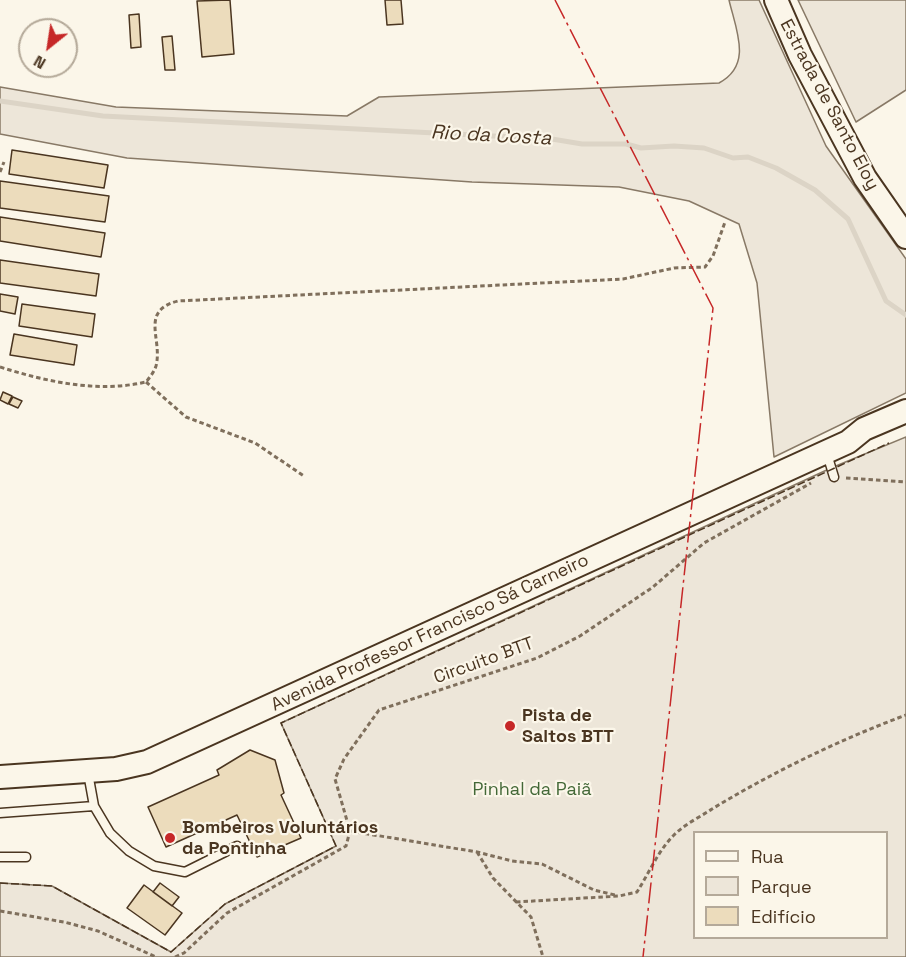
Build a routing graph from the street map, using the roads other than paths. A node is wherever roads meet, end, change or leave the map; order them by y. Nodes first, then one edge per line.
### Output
1 (776, 0) edge
2 (906, 237) edge
3 (906, 411) edge
4 (906, 428) edge
5 (848, 442) junction
6 (826, 452) junction
7 (834, 477) road end
8 (88, 770) junction
9 (0, 777) edge
10 (94, 806) junction
11 (0, 813) edge
12 (237, 846) dead end
13 (0, 856) edge
14 (26, 857) dead end

1 - 2 main road, Estrada de Santo Eloy
3 - 5 main road
4 - 5 main road
5 - 6 main road, Avenida Professor Francisco Sá Carneiro
6 - 7 lane
6 - 8 main road, Avenida Professor Francisco Sá Carneiro
8 - 9 main road, Avenida Professor Francisco Sá Carneiro
8 - 10 lane
10 - 11 lane
10 - 12 lane
13 - 14 lane

